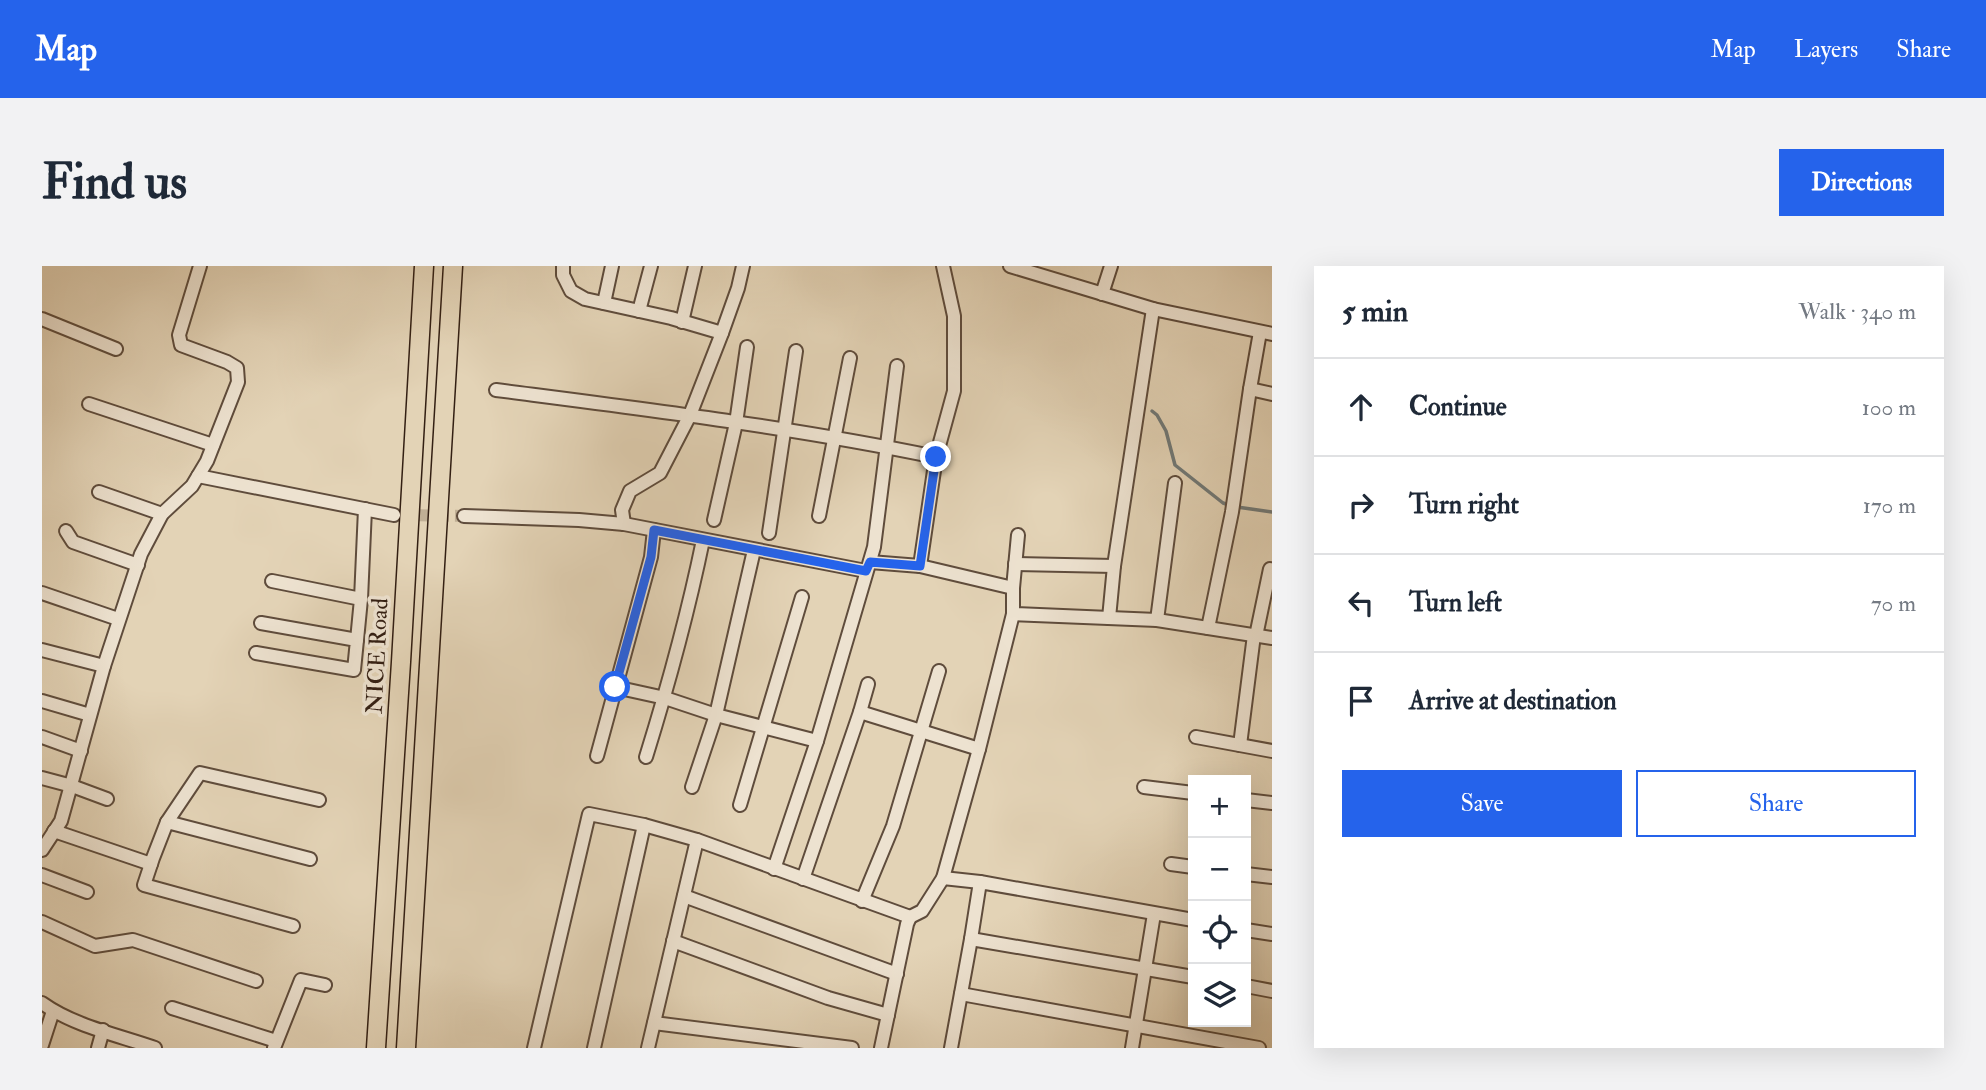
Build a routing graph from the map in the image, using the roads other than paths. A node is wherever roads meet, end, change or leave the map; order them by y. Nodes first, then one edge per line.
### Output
1 (200, 266) edge
2 (424, 266) edge
3 (453, 266) edge
4 (563, 266) edge
5 (612, 266) edge
6 (651, 266) edge
7 (695, 266) edge
8 (743, 266) edge
9 (943, 266) edge
10 (1010, 266) edge
11 (1058, 266) edge
12 (1111, 266) edge
13 (1057, 280) junction
14 (1102, 294) junction
15 (604, 303) junction
16 (1153, 309) junction
17 (639, 311) junction
18 (42, 319) edge
19 (682, 321) junction
20 (722, 333) junction
21 (1266, 333) edge
22 (747, 347) dead end
23 (117, 349) dead end
24 (796, 351) dead end
25 (850, 358) dead end
26 (897, 366) dead end
27 (1250, 389) junction
28 (496, 390) dead end
29 (1272, 394) edge
30 (89, 404) dead end
31 (690, 415) junction
32 (736, 423) junction
33 (785, 430) junction
34 (833, 438) junction
35 (213, 445) junction
36 (887, 447) junction
37 (936, 457) junction
38 (198, 476) junction
39 (1175, 483) dead end
40 (99, 492) dead end
41 (365, 509) junction
42 (162, 514) junction
43 (394, 515) tunnel mouth
44 (464, 516) tunnel mouth
45 (819, 516) dead end
46 (714, 520) dead end
47 (624, 524) junction
48 (654, 530) junction
49 (66, 531) dead end
50 (769, 533) dead end
51 (1018, 535) dead end
52 (703, 540) junction
53 (754, 550) junction
54 (1015, 564) junction
55 (138, 565) junction
56 (868, 566) junction
57 (920, 566) junction
58 (1114, 566) junction
59 (1270, 569) dead end
60 (272, 581) dead end
61 (1013, 588) junction
62 (42, 593) edge
63 (802, 597) dead end
64 (360, 599) junction
65 (1013, 614) junction
66 (1109, 618) junction
67 (118, 619) junction
68 (1157, 620) junction
69 (261, 623) dead end
70 (1208, 628) junction
71 (1255, 635) junction
72 (1272, 638) edge
73 (358, 640) junction
74 (42, 650) edge
75 (256, 653) dead end
76 (104, 666) junction
77 (939, 671) dead end
78 (868, 684) dead end
79 (615, 687) junction
80 (665, 698) junction
81 (42, 701) edge
82 (860, 712) junction
83 (90, 715) junction
84 (716, 715) junction
85 (764, 727) junction
86 (922, 731) junction
87 (42, 737) edge
88 (1196, 737) dead end
89 (817, 741) junction
90 (1240, 746) junction
91 (979, 749) junction
92 (81, 751) junction
93 (1272, 751) edge
94 (597, 756) dead end
95 (646, 757) dead end
96 (42, 778) edge
97 (72, 786) junction
98 (692, 787) dead end
99 (1144, 787) dead end
100 (1188, 792) edge
101 (107, 799) dead end
102 (319, 800) dead end
103 (1251, 801) edge
104 (1272, 803) edge
105 (740, 805) dead end
106 (167, 822) junction
107 (644, 825) junction
108 (54, 831) junction
109 (697, 840) junction
110 (42, 850) edge
111 (310, 859) dead end
112 (151, 864) junction
113 (1171, 864) dead end
114 (1188, 866) edge
115 (774, 869) junction
116 (42, 875) edge
117 (1251, 875) edge
118 (1272, 877) edge
119 (943, 878) junction
120 (803, 879) junction
121 (980, 882) junction
122 (87, 892) dead end
123 (684, 897) junction
124 (862, 901) junction
125 (1154, 914) junction
126 (910, 917) junction
127 (1188, 919) edge
128 (42, 922) edge
129 (293, 926) dead end
130 (1251, 931) edge
131 (1272, 934) edge
132 (971, 939) junction
133 (673, 941) junction
134 (1145, 968) junction
135 (897, 974) junction
136 (1188, 975) edge
137 (256, 981) dead end
138 (325, 985) dead end
139 (1251, 987) edge
140 (1272, 991) edge
141 (961, 994) junction
142 (42, 1003) edge
143 (172, 1008) dead end
144 (53, 1011) junction
145 (888, 1015) junction
146 (654, 1023) junction
147 (1135, 1027) junction
148 (103, 1030) junction
149 (42, 1045) edge
150 (275, 1045) edge
151 (954, 1047) edge
152 (98, 1048) edge
153 (155, 1048) edge
154 (376, 1048) edge
155 (406, 1048) edge
156 (534, 1048) edge
157 (594, 1048) edge
158 (648, 1048) edge
159 (852, 1048) edge
160 (881, 1048) edge
161 (1132, 1048) edge
162 (1259, 1048) edge

1 - 35 street
2 - 154 highway, NICE Road
3 - 155 highway
4 - 15 street
5 - 15 street
6 - 17 street
7 - 19 street
8 - 20 street
9 - 37 street
10 - 13 street
11 - 13 street
12 - 14 street
13 - 14 street
14 - 16 street
15 - 17 street
16 - 21 street
16 - 58 street
17 - 19 street
18 - 23 street
19 - 20 street
20 - 31 street
21 - 27 street
22 - 32 street
24 - 33 street
25 - 34 street
26 - 36 street
27 - 29 street
27 - 70 street
28 - 31 street
30 - 35 street
31 - 32 street
31 - 47 street
32 - 33 street
32 - 46 street
33 - 34 street
33 - 50 street
34 - 36 street
34 - 45 street
35 - 38 street
36 - 37 street
36 - 56 street
37 - 57 street
38 - 41 street
38 - 42 street
39 - 68 street
40 - 42 street
41 - 43 street
41 - 64 street
42 - 55 street
44 - 47 street
47 - 48 street
48 - 52 street
48 - 79 street
49 - 55 street
51 - 54 street
52 - 53 street
52 - 80 street
53 - 56 street
53 - 84 street
54 - 58 street
54 - 61 street
55 - 67 street
56 - 57 street
56 - 89 street
57 - 61 street
58 - 66 street
59 - 71 street
60 - 64 street
61 - 65 street
62 - 67 street
63 - 85 street
64 - 73 street
65 - 66 street
65 - 91 street
66 - 68 street
67 - 76 street
68 - 70 street
69 - 73 street
70 - 71 street
71 - 72 street
71 - 90 street
73 - 75 street
74 - 76 street
76 - 83 street
77 - 86 street
78 - 82 street
79 - 80 street
79 - 94 street
80 - 84 street
80 - 95 street
81 - 83 street
82 - 86 street
82 - 120 street
83 - 92 street
84 - 85 street
84 - 98 street
85 - 89 street
85 - 105 street
86 - 91 street
86 - 124 street
87 - 92 street
88 - 90 street
89 - 115 street
90 - 93 street
91 - 119 street
92 - 97 street
96 - 97 street
97 - 101 street
97 - 108 street
99 - 100 street
102 - 106 street
103 - 104 street
106 - 111 street
106 - 112 street
107 - 109 street
107 - 156 street
107 - 157 street
108 - 110 street
108 - 112 street
109 - 115 street
109 - 123 street
112 - 129 street
113 - 114 street
115 - 120 street
116 - 122 street
117 - 118 street
119 - 121 street
119 - 126 street
120 - 124 street
121 - 125 street
121 - 132 street
123 - 133 street
123 - 135 street
124 - 126 street
125 - 127 street
125 - 134 street
126 - 135 street
128 - 137 street
130 - 131 street
132 - 134 street
132 - 141 street
133 - 145 street
133 - 146 street
134 - 136 street
134 - 147 street
135 - 145 street
138 - 150 street
139 - 140 street
141 - 147 street
141 - 151 street
142 - 144 street
143 - 150 street
144 - 148 street
144 - 149 street
145 - 160 street
146 - 158 street
146 - 159 street
147 - 161 street
147 - 162 street
148 - 152 street
148 - 153 street

